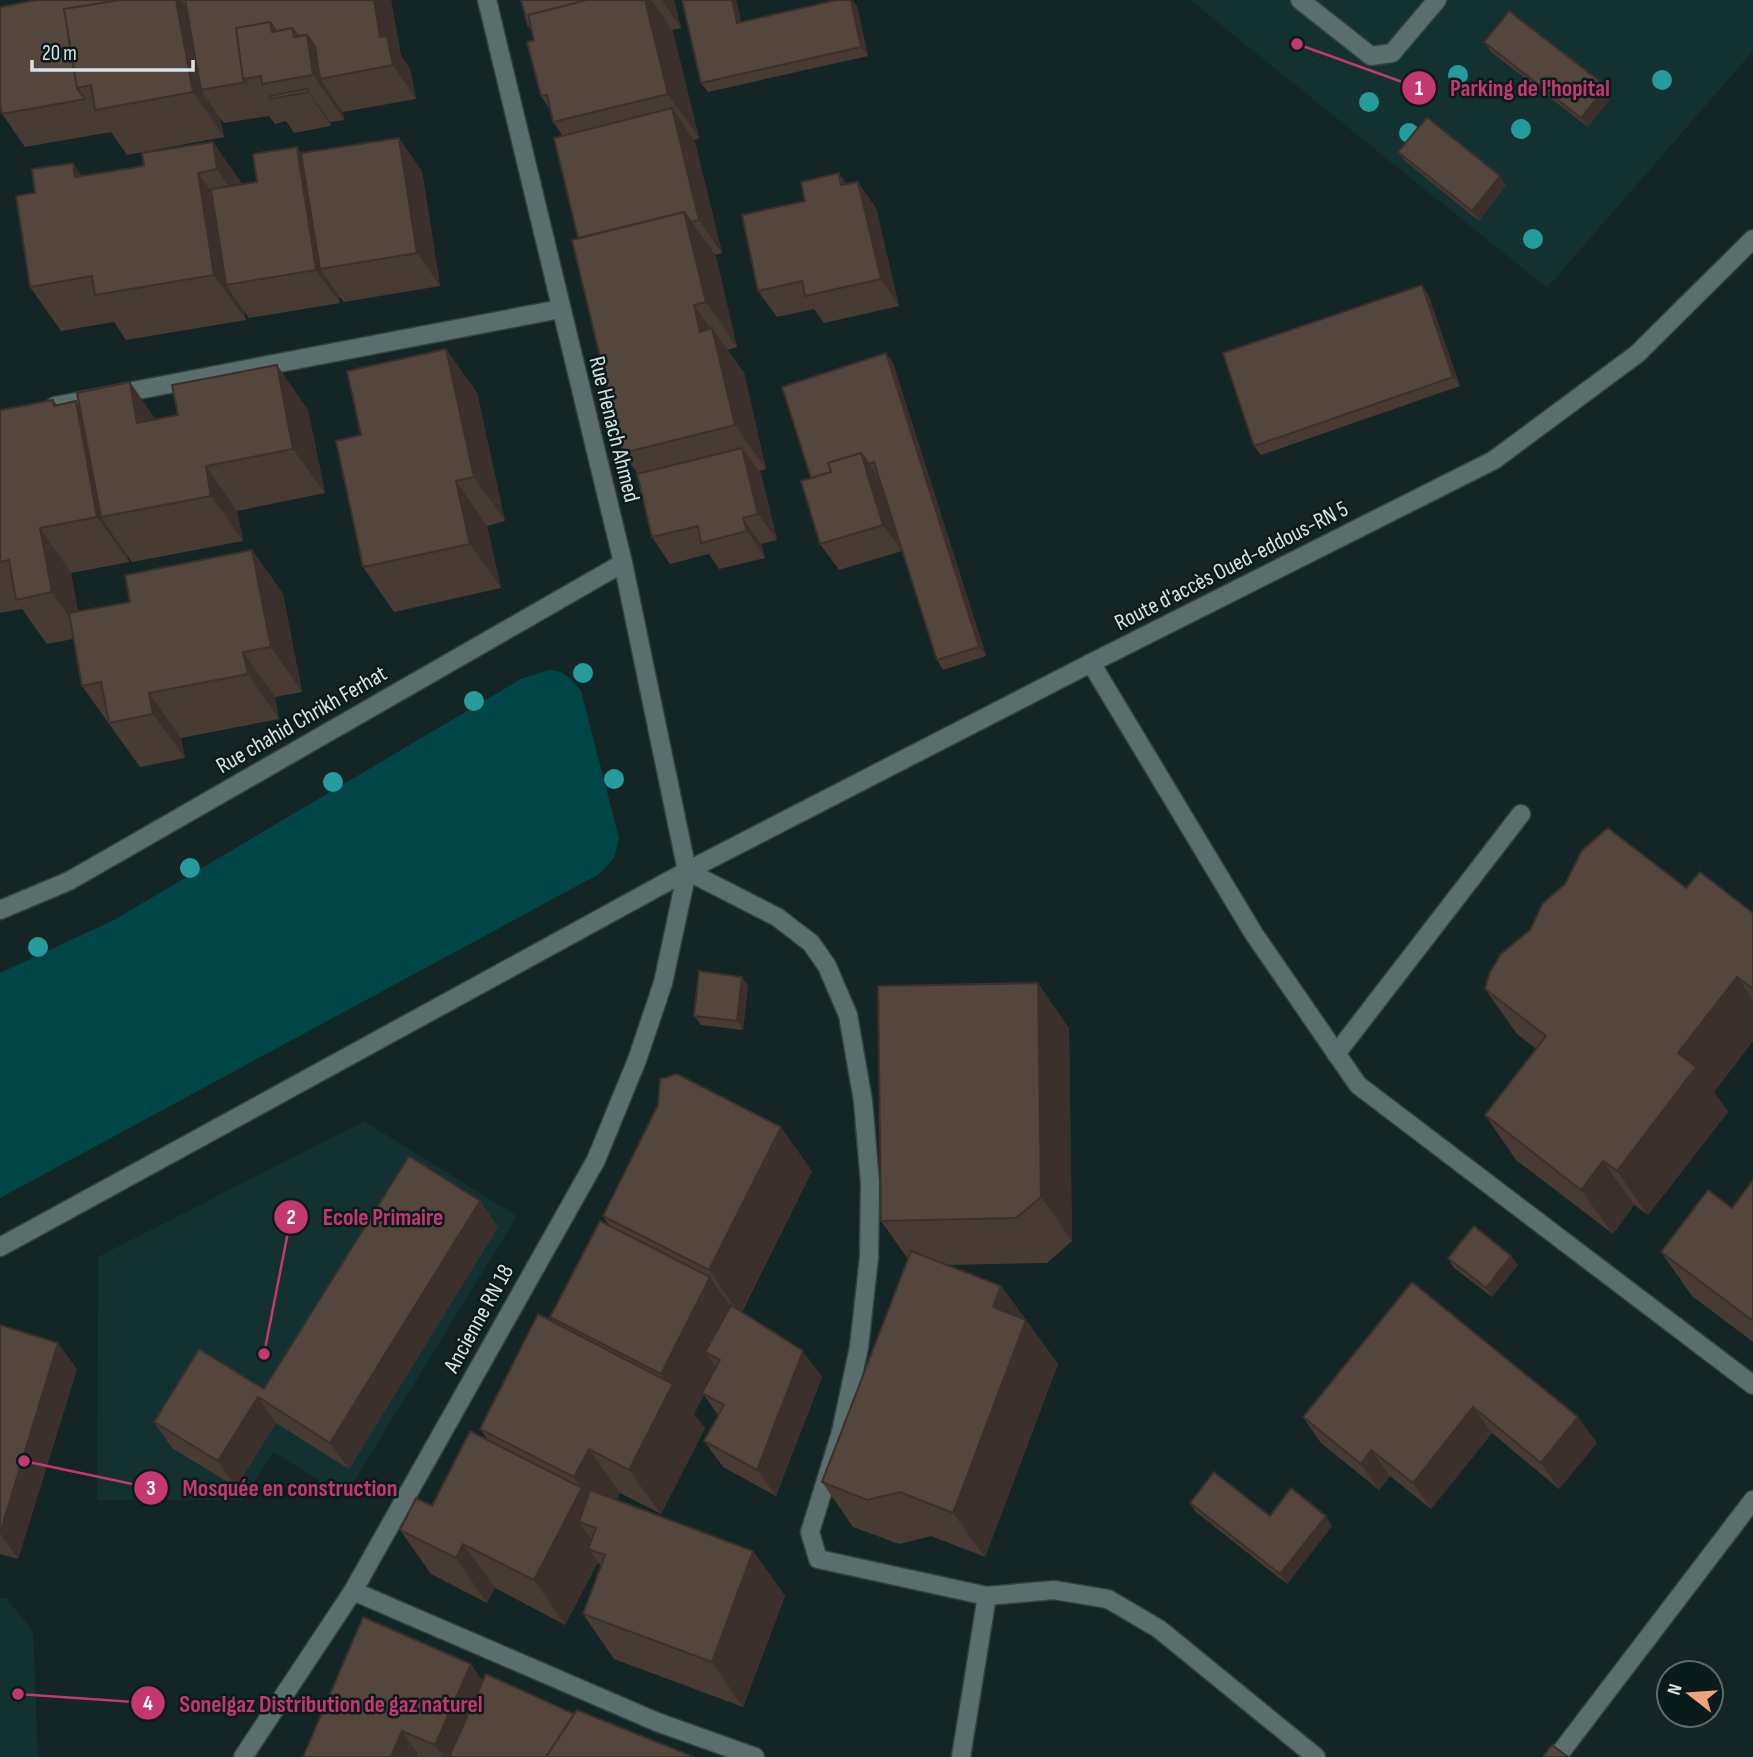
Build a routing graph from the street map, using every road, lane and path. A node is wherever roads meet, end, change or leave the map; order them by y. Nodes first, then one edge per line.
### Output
1 (487, 0) edge
2 (1300, 0) edge
3 (1437, 0) edge
4 (1753, 239) edge
5 (560, 309) junction
6 (41, 409) edge
7 (623, 563) junction
8 (1091, 663) junction
9 (1521, 814) dead end
10 (687, 871) junction
11 (0, 910) edge
12 (1336, 1054) junction
13 (0, 1247) edge
14 (1753, 1385) edge
15 (1753, 1500) edge
16 (354, 1591) junction
17 (987, 1596) junction
18 (243, 1757) edge
19 (755, 1757) edge
20 (961, 1757) edge
21 (1316, 1757) edge
22 (1558, 1757) edge

1 - 5 street, Rue Henach Ahmed
2 - 3 street
4 - 8 street, Route d'accès Oued-eddous-RN 5
5 - 6 street
5 - 7 street, Rue Henach Ahmed
7 - 10 street, Rue Henach Ahmed
7 - 11 street, Rue chahid Chrikh Ferhat
8 - 10 street, Route d'accès Oued-eddous-RN 5
8 - 12 street
9 - 12 street
10 - 13 street, Route d'accès Oued-eddous-RN 5
10 - 16 street, Ancienne RN 18
10 - 17 street
12 - 14 street
15 - 22 street
16 - 18 street, Ancienne RN 18
16 - 19 street
17 - 20 street
17 - 21 street

